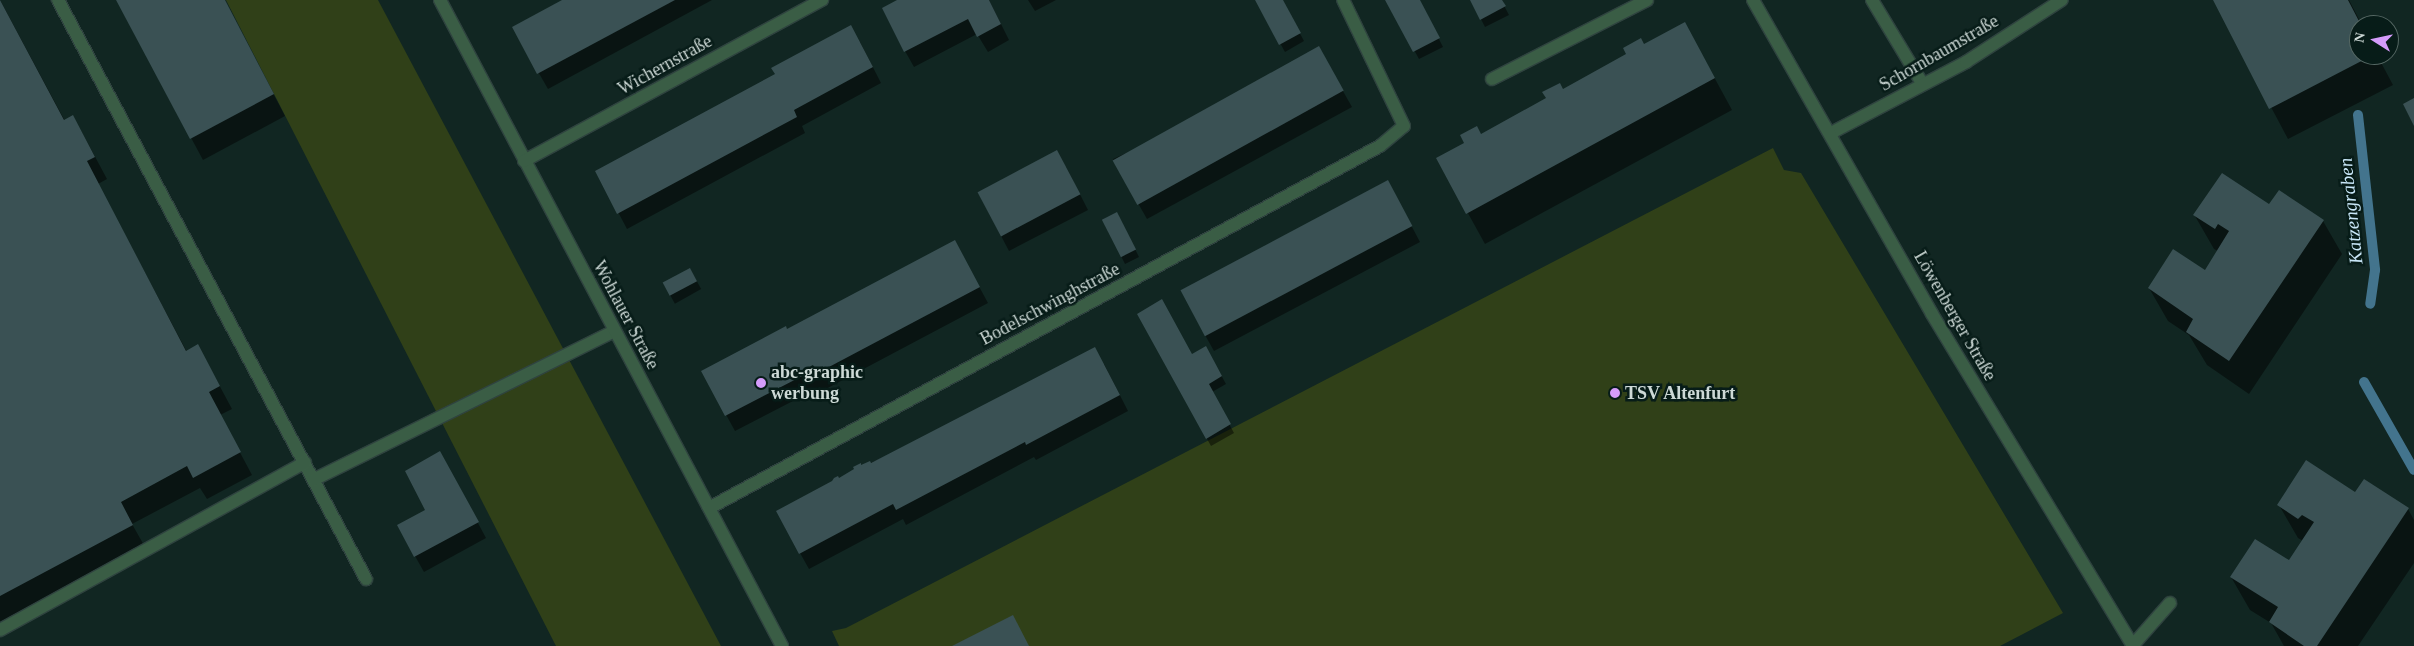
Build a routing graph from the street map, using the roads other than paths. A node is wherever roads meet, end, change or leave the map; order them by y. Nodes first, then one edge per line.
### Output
1 (58, 0) edge
2 (440, 0) edge
3 (822, 0) edge
4 (1343, 0) edge
5 (1647, 0) edge
6 (1753, 0) edge
7 (1872, 0) edge
8 (2062, 0) edge
9 (1492, 79) dead end
10 (1922, 83) junction
11 (1831, 133) junction
12 (524, 162) junction
13 (614, 331) junction
14 (305, 462) junction
15 (314, 479) junction
16 (709, 508) junction
17 (366, 579) dead end
18 (2170, 603) dead end
19 (0, 630) edge
20 (782, 646) edge
21 (2133, 646) edge

1 - 14 street
2 - 12 street, Wohlauer Straße
3 - 12 street, Wichernstraße
4 - 16 street, Bodelschwinghstraße
5 - 9 street
6 - 11 street, Löwenberger Straße
7 - 10 street
8 - 10 street, Schornbaumstraße
10 - 11 street, Schornbaumstraße
11 - 21 street, Löwenberger Straße
12 - 13 street, Wohlauer Straße
13 - 15 street
13 - 16 street, Wohlauer Straße
14 - 15 street
14 - 19 street
15 - 17 street
16 - 20 street, Wohlauer Straße
18 - 21 street

